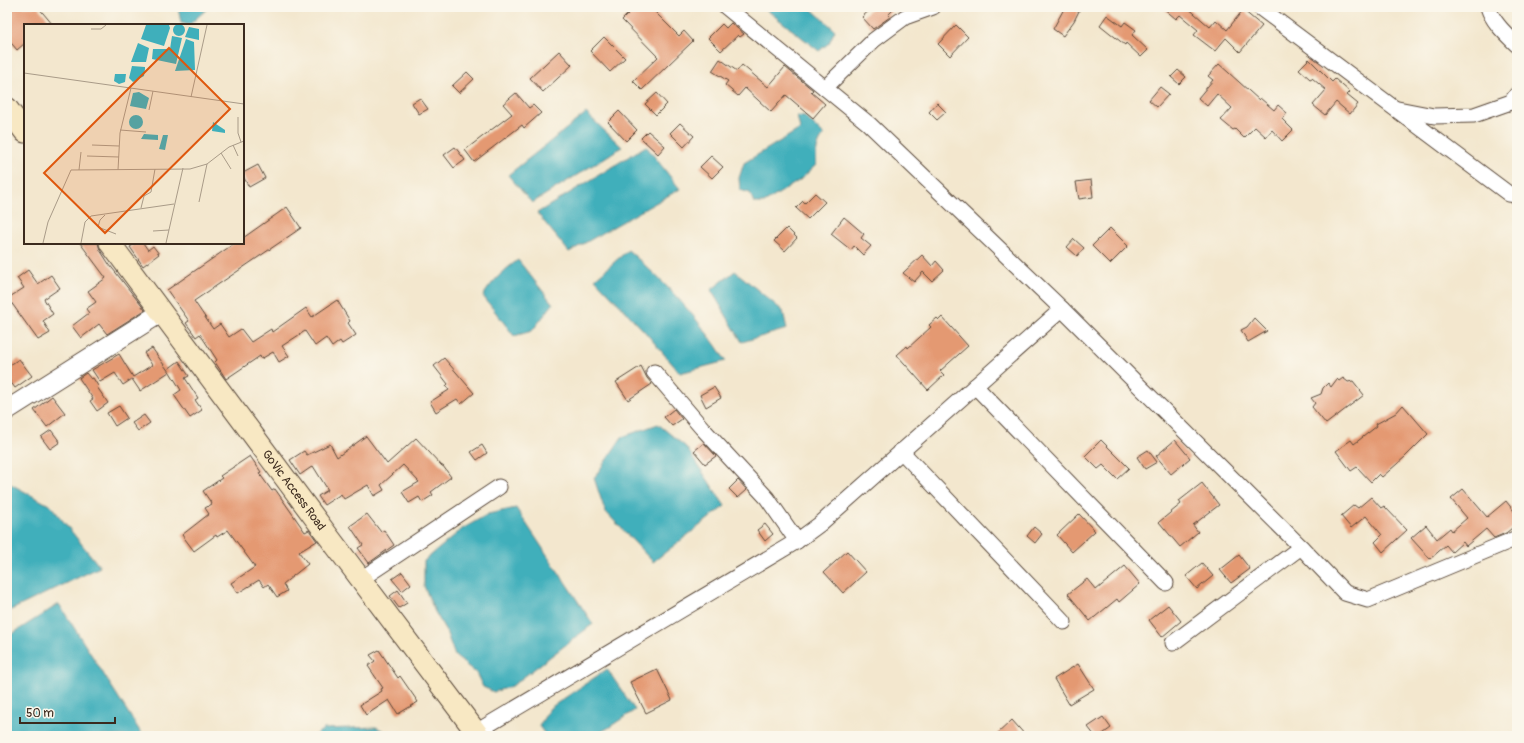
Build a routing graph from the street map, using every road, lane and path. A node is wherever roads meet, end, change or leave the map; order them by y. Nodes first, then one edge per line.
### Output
1 (726, 7) edge
2 (934, 7) edge
3 (1259, 7) edge
4 (1488, 7) edge
5 (1517, 45) edge
6 (825, 88) junction
7 (1517, 94) edge
8 (7, 108) edge
9 (1395, 108) junction
10 (24, 131) edge
11 (1517, 195) edge
12 (111, 244) edge
13 (1062, 308) junction
14 (162, 312) junction
15 (654, 372) dead end
16 (975, 386) junction
17 (7, 410) edge
18 (902, 452) junction
19 (499, 488) dead end
20 (1517, 538) edge
21 (797, 540) junction
22 (1301, 547) junction
23 (361, 579) junction
24 (1166, 583) dead end
25 (1064, 622) dead end
26 (1173, 643) dead end
27 (478, 734) edge

1 - 6 street
2 - 6 street
3 - 9 street
4 - 5 street
6 - 13 street
7 - 9 street
8 - 10 main road
9 - 11 street
12 - 14 main road, GoVic Access Road
13 - 16 street
13 - 22 street
14 - 17 street
14 - 23 main road, GoVic Access Road
15 - 21 street
16 - 18 street
16 - 24 street
18 - 21 street
18 - 25 street
19 - 23 street
20 - 22 street
21 - 27 street
22 - 26 street
23 - 27 main road, GoVic Access Road

